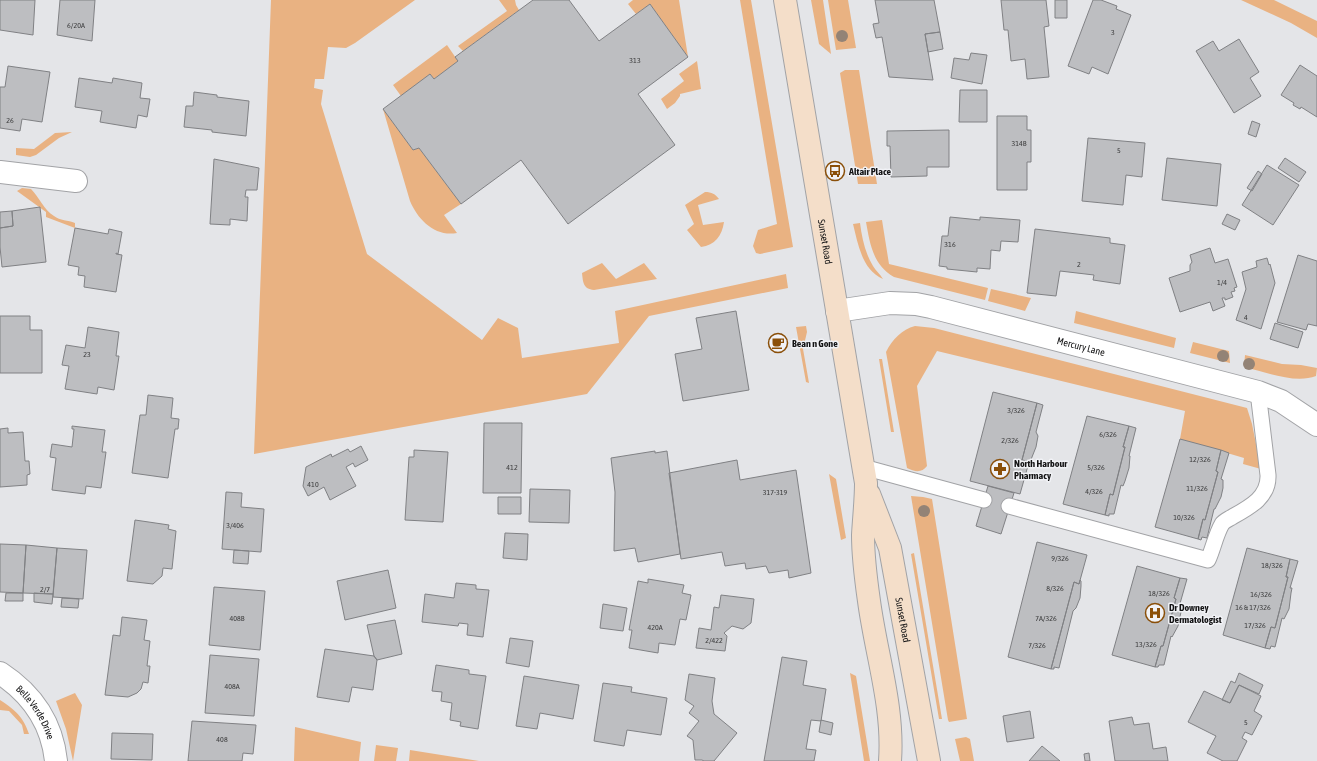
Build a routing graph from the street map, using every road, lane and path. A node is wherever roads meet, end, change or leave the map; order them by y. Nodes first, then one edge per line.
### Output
1 (785, 0) edge
2 (0, 172) edge
3 (76, 181) dead end
4 (837, 311) junction
5 (1258, 392) junction
6 (1317, 425) edge
7 (864, 475) junction
8 (984, 500) dead end
9 (1009, 506) dead end
10 (0, 673) edge
11 (56, 761) edge
12 (890, 761) edge
13 (929, 761) edge

1 - 4 main road, Sunset Road
2 - 3 street
4 - 5 street, Mercury Lane
4 - 7 main road, Sunset Road
5 - 6 street, Mercury Lane
5 - 9 lane
7 - 8 lane
7 - 12 main road, Sunset Road
7 - 13 main road, Sunset Road
10 - 11 street, Belle Verde Drive

